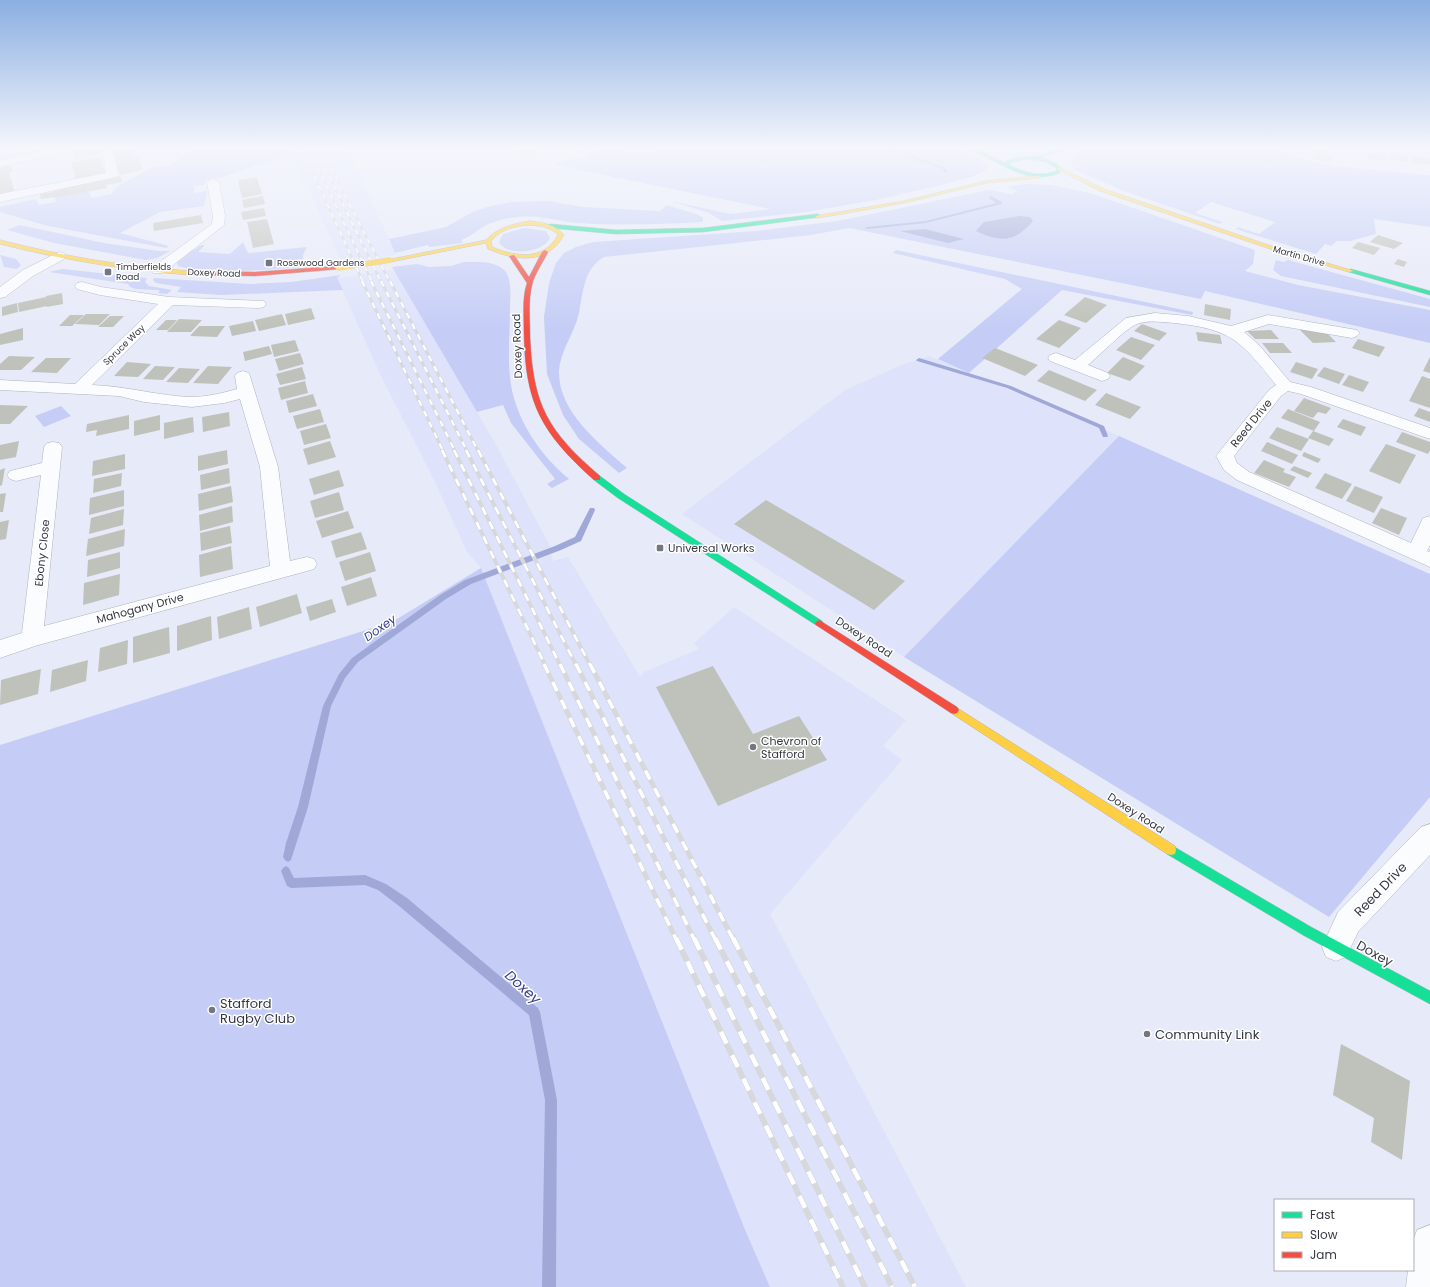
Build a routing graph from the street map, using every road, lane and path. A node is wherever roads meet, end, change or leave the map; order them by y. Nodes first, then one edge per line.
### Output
1 (217, 209) edge
2 (865, 209) edge
3 (1158, 209) edge
4 (550, 226) junction
5 (616, 232) junction
6 (582, 238) dead end
7 (488, 240) junction
8 (0, 242) edge
9 (569, 242) dead end
10 (556, 246) junction
11 (545, 252) junction
12 (486, 254) dead end
13 (500, 254) junction
14 (466, 255) dead end
15 (59, 256) junction
16 (512, 256) junction
17 (405, 257) junction
18 (158, 270) junction
19 (530, 283) junction
20 (82, 286) dead end
21 (100, 291) junction
22 (1430, 293) edge
23 (0, 294) edge
24 (85, 301) dead end
25 (169, 302) junction
26 (239, 303) junction
27 (259, 304) dead end
28 (228, 315) dead end
29 (1232, 330) junction
30 (1352, 333) dead end
31 (1056, 358) dead end
32 (1077, 366) junction
33 (1102, 376) dead end
34 (0, 385) edge
35 (1286, 386) junction
36 (80, 388) junction
37 (1430, 434) edge
38 (53, 447) dead end
39 (51, 467) junction
40 (16, 475) dead end
41 (1430, 523) edge
42 (1423, 557) edge
43 (307, 564) dead end
44 (281, 570) junction
45 (32, 638) junction
46 (0, 649) edge
47 (1430, 836) edge
48 (1306, 931) joint
49 (1336, 947) junction
50 (1430, 998) edge
51 (1430, 1243) edge
52 (1424, 1287) edge

1 - 18 street
2 - 5 main road
3 - 22 main road, Martin Drive
4 - 5 main road
4 - 7 main road
4 - 10 main road
5 - 6 main road
7 - 13 main road
7 - 17 main road, Doxey Road
8 - 15 main road, Doxey Road
9 - 10 main road
10 - 11 main road
11 - 16 main road
11 - 19 main road, Doxey Road
12 - 13 main road
13 - 16 main road
14 - 17 main road, Doxey Road
15 - 18 main road, Doxey Road
15 - 23 street
16 - 19 main road
17 - 18 main road, Doxey Road, bridge
19 - 48 main road, Doxey Road
20 - 21 street
21 - 24 street
21 - 25 street
25 - 26 street
25 - 36 street, Spruce Way
26 - 27 street
26 - 28 street
29 - 30 street
29 - 32 street
29 - 35 street
31 - 32 street
32 - 33 street
34 - 36 street
35 - 37 street
35 - 42 street, Reed Drive
36 - 44 street
38 - 39 street, Ebony Close
39 - 40 street
39 - 45 street, Ebony Close
41 - 42 street
43 - 44 street, Mahogany Drive
44 - 45 street, Mahogany Drive
45 - 46 street, Mahogany Drive
47 - 49 street, Reed Drive
48 - 49 main road, Doxey
49 - 50 main road, Doxey
51 - 52 street

